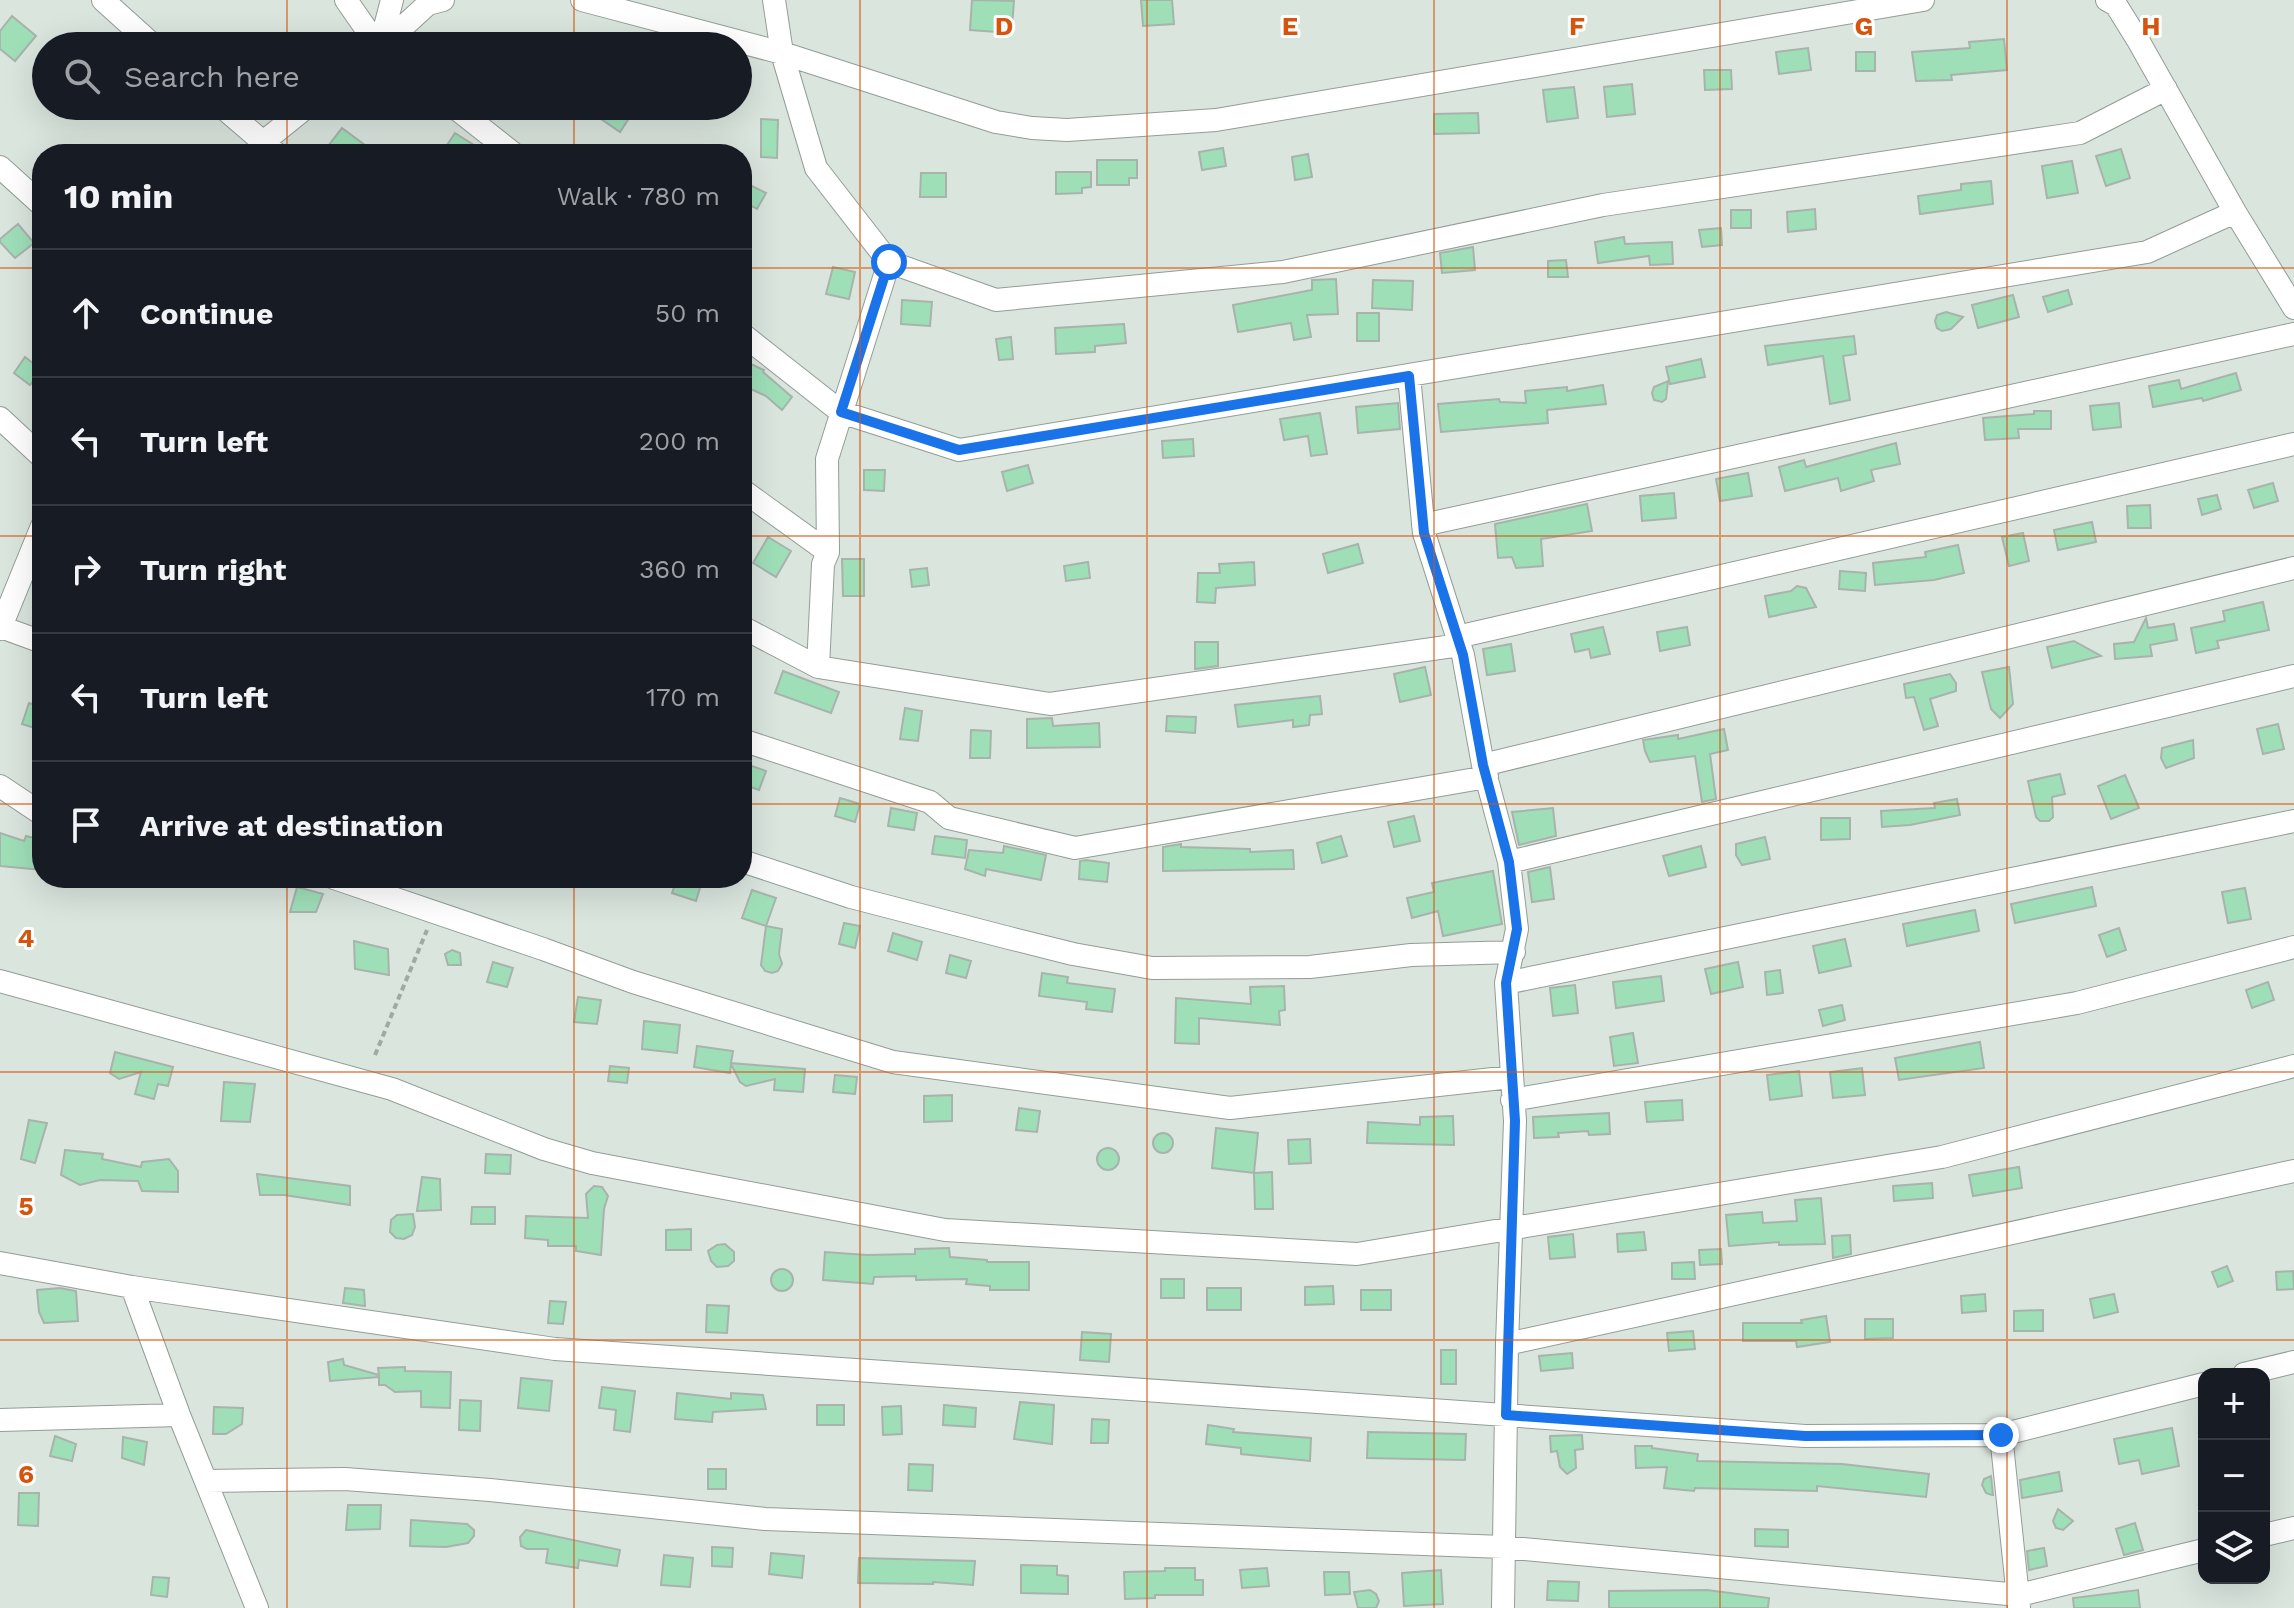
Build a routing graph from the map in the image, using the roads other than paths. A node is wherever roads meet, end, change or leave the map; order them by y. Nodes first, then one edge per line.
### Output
1 (103, 0) edge
2 (346, 0) edge
3 (392, 0) edge
4 (443, 0) edge
5 (582, 0) edge
6 (774, 0) edge
7 (1923, 0) edge
8 (2113, 2) edge
9 (138, 32) edge
10 (370, 32) edge
11 (384, 32) edge
12 (396, 32) edge
13 (703, 32) edge
14 (752, 45) edge
15 (782, 53) junction
16 (2166, 89) junction
17 (235, 120) edge
18 (294, 120) edge
19 (471, 120) edge
20 (259, 144) edge
21 (271, 144) edge
22 (501, 144) edge
23 (0, 167) edge
24 (32, 196) edge
25 (2235, 212) junction
26 (889, 262) junction
27 (2294, 308) edge
28 (2294, 334) edge
29 (752, 342) edge
30 (1409, 376) junction
31 (841, 412) junction
32 (0, 418) edge
33 (2294, 444) edge
34 (32, 448) edge
35 (752, 497) edge
36 (1423, 525) junction
37 (32, 550) edge
38 (828, 552) junction
39 (2294, 568) edge
40 (0, 628) edge
41 (752, 632) edge
42 (32, 639) edge
43 (1458, 641) junction
44 (818, 667) junction
45 (2294, 676) edge
46 (752, 743) edge
47 (1485, 771) junction
48 (0, 786) edge
49 (32, 807) edge
50 (2294, 821) edge
51 (1509, 862) junction
52 (752, 864) edge
53 (363, 888) edge
54 (2294, 947) edge
55 (1514, 952) junction
56 (0, 981) edge
57 (1506, 983) junction
58 (2294, 1066) edge
59 (1511, 1077) junction
60 (1512, 1100) junction
61 (2294, 1171) edge
62 (1512, 1229) junction
63 (0, 1263) edge
64 (132, 1287) junction
65 (1507, 1344) junction
66 (2294, 1362) edge
67 (2269, 1368) edge
68 (2198, 1386) edge
69 (179, 1415) junction
70 (1506, 1415) junction
71 (0, 1420) edge
72 (2001, 1435) junction
73 (206, 1481) junction
74 (2294, 1528) edge
75 (2270, 1534) edge
76 (1503, 1547) junction
77 (2198, 1552) edge
78 (2019, 1602) edge
79 (257, 1608) edge
80 (1503, 1608) edge

1 - 9 street
2 - 10 street
3 - 11 street
4 - 12 street
5 - 13 street
6 - 15 street
7 - 15 street
8 - 16 street
14 - 15 street
15 - 26 street
16 - 25 street
16 - 26 street
17 - 20 street
18 - 21 street
19 - 22 street
23 - 24 street
25 - 27 street
25 - 30 street
26 - 31 street
28 - 36 street
29 - 31 street
30 - 31 street
30 - 36 street
31 - 38 street
32 - 34 street
33 - 43 street
35 - 38 street
36 - 43 street
37 - 40 street
38 - 44 street
39 - 47 street
40 - 42 street
41 - 44 street
43 - 44 street
43 - 47 street
45 - 51 street
46 - 47 street
47 - 51 street
48 - 49 street
50 - 57 street
51 - 55 street
52 - 55 street
53 - 59 street
54 - 60 street
55 - 57 street
56 - 62 street
57 - 59 street
58 - 62 street
59 - 60 street
60 - 62 street
61 - 65 street
62 - 65 street
63 - 64 street
64 - 69 street
64 - 70 street
65 - 70 street
66 - 67 street
68 - 72 street
69 - 71 street
69 - 73 street
70 - 72 street
70 - 76 street
72 - 78 street
73 - 76 street
73 - 79 street
74 - 75 street
76 - 78 street
76 - 80 street
77 - 78 street

